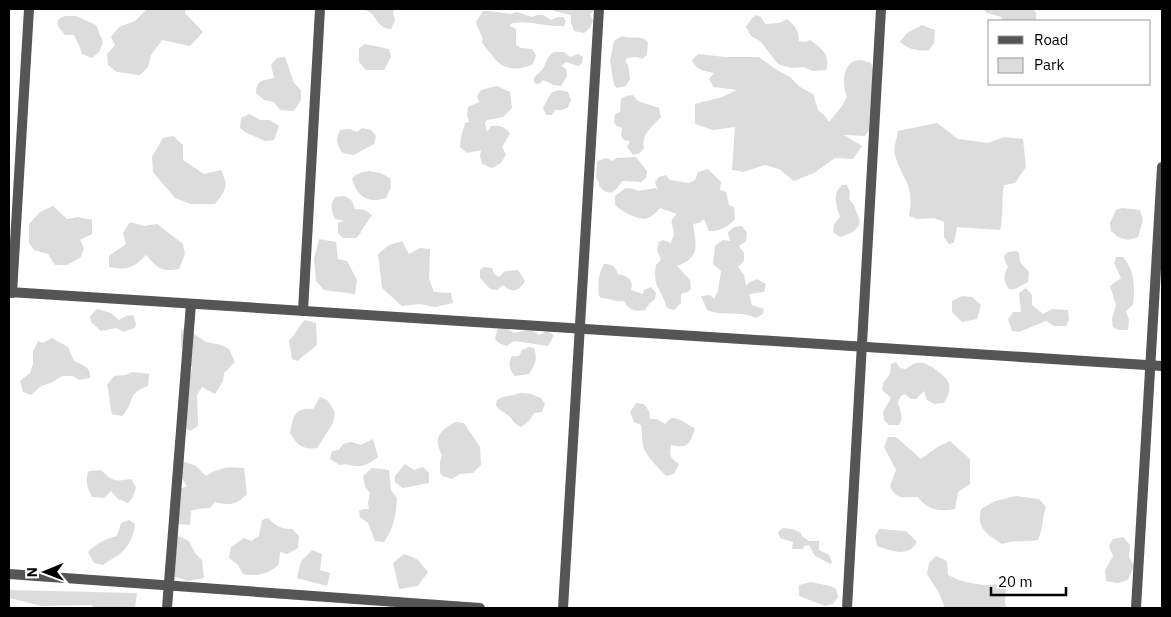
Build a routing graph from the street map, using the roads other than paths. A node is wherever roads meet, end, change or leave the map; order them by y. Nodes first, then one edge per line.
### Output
1 (29, 9) edge
2 (320, 9) edge
3 (599, 9) edge
4 (882, 9) edge
5 (1162, 167) edge
6 (11, 292) edge
7 (191, 304) junction
8 (303, 311) junction
9 (580, 329) junction
10 (862, 347) junction
11 (1151, 365) junction
12 (1162, 366) edge
13 (9, 574) edge
14 (169, 586) junction
15 (167, 608) edge
16 (480, 608) edge
17 (563, 608) edge
18 (847, 608) edge
19 (1136, 608) edge

1 - 6 street
2 - 8 street
3 - 9 street
4 - 10 street
5 - 11 street
6 - 7 street
7 - 8 street
7 - 14 street
8 - 9 street
9 - 10 street
9 - 17 street
10 - 11 street
10 - 18 street
11 - 12 street
11 - 19 street
13 - 14 street
14 - 15 street
14 - 16 street

